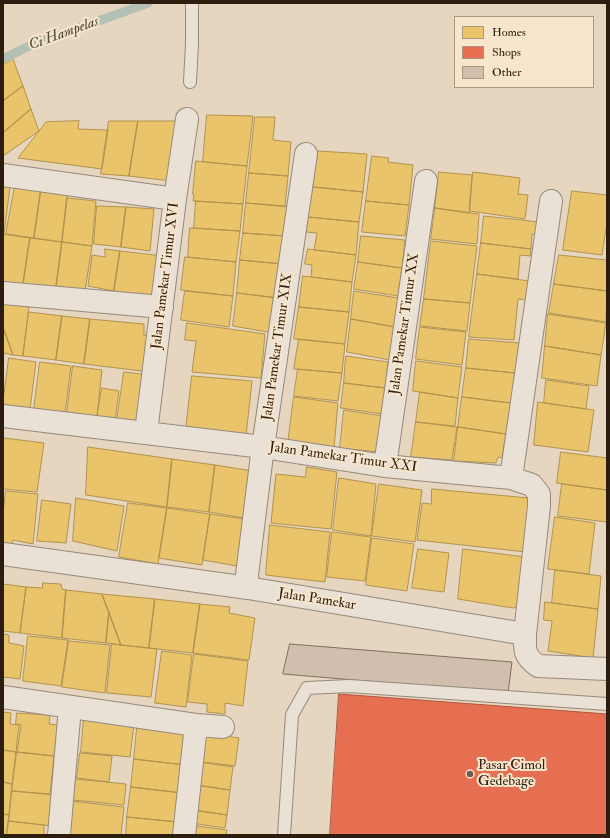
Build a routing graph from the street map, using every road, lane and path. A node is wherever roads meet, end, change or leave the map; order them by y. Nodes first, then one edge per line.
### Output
1 (192, 3) edge
2 (190, 82) dead end
3 (187, 119) dead end
4 (306, 154) dead end
5 (3, 175) edge
6 (426, 181) dead end
7 (175, 199) junction
8 (551, 202) dead end
9 (3, 293) edge
10 (162, 307) junction
11 (3, 416) edge
12 (146, 432) junction
13 (263, 447) junction
14 (385, 466) junction
15 (511, 478) junction
16 (3, 554) edge
17 (248, 588) junction
18 (525, 634) junction
19 (607, 669) edge
20 (3, 697) edge
21 (607, 704) edge
22 (70, 706) junction
23 (196, 725) junction
24 (223, 727) dead end
25 (59, 835) edge
26 (184, 835) edge
27 (284, 835) edge

1 - 2 lane
3 - 7 street, Jalan Pamekar Timur XVI
4 - 13 street, Jalan Pamekar Timur XIX
5 - 7 street
6 - 14 street, Jalan Pamekar Timur XX
7 - 10 street, Jalan Pamekar Timur XVI
8 - 15 street
9 - 10 street
10 - 12 street, Jalan Pamekar Timur XVI
11 - 12 street, Jalan Pamekar Timur XXI
12 - 13 street, Jalan Pamekar Timur XXI
13 - 14 street, Jalan Pamekar Timur XXI
13 - 17 street, Jalan Pamekar Timur XIX
14 - 15 street, Jalan Pamekar Timur XXI
15 - 18 street, Jalan Pamekar Timur XXI
16 - 17 street, Jalan Pamekar
17 - 18 street, Jalan Pamekar
18 - 19 street
20 - 22 street
21 - 27 lane
22 - 23 street
22 - 25 street
23 - 24 street
23 - 26 street

